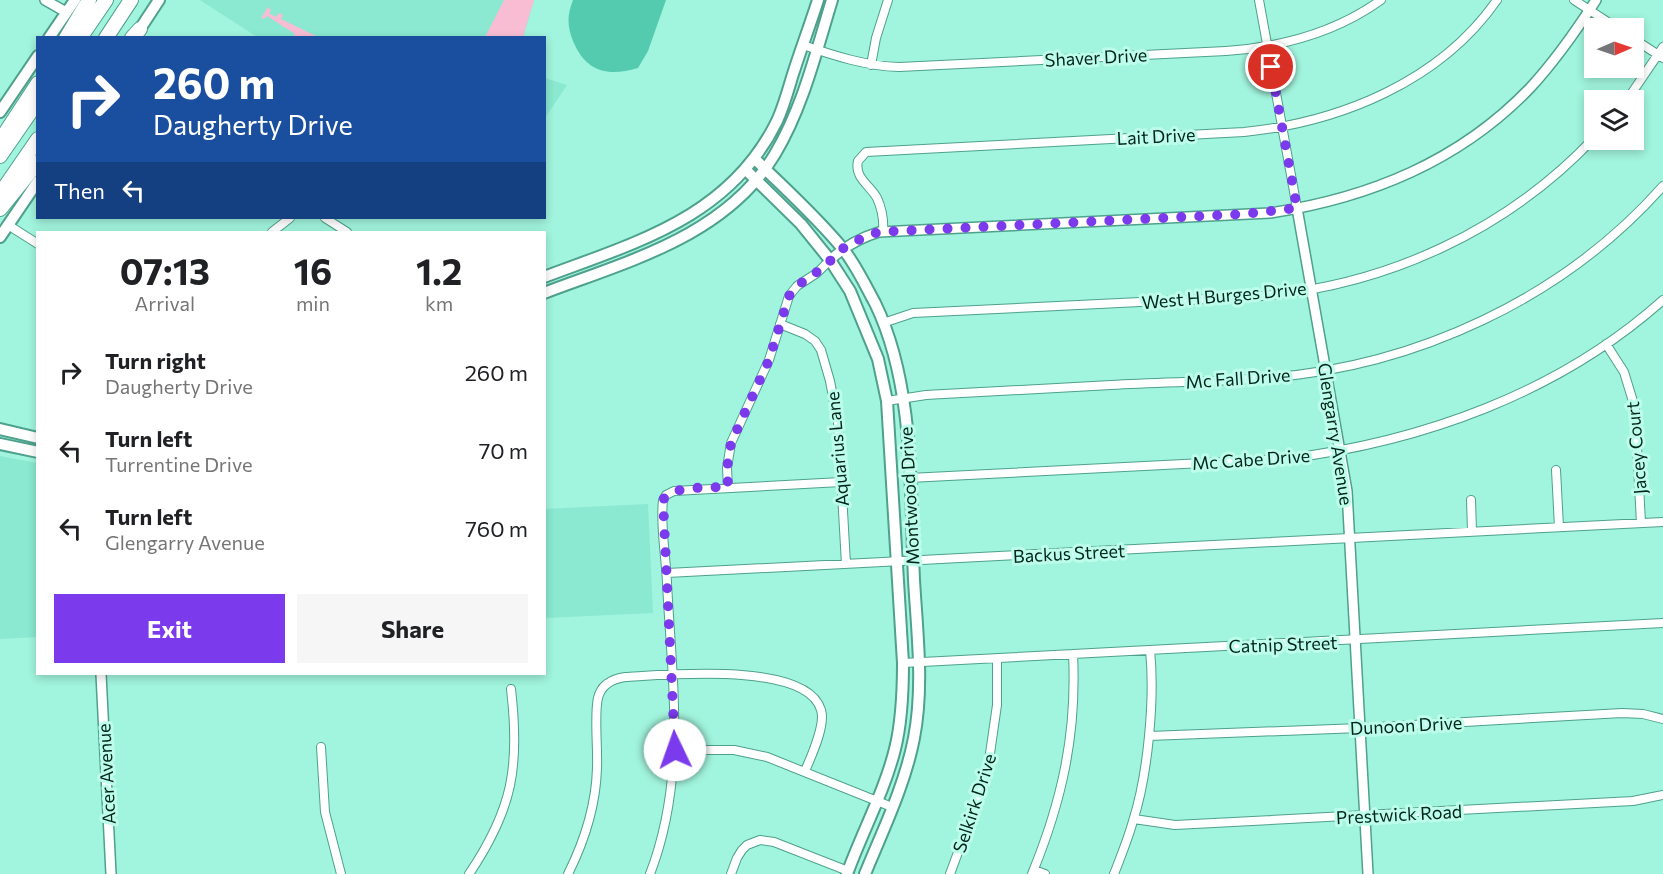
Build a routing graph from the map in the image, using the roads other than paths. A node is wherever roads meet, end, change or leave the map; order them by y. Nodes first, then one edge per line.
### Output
1 (45, 0) edge
2 (75, 0) edge
3 (89, 0) edge
4 (106, 0) edge
5 (131, 0) edge
6 (159, 0) edge
7 (818, 0) edge
8 (832, 0) edge
9 (888, 0) edge
10 (1258, 0) edge
11 (1382, 0) edge
12 (1497, 0) edge
13 (1574, 0) edge
14 (1596, 0) edge
15 (1589, 10) junction
16 (66, 12) junction
17 (1601, 18) edge
18 (135, 35) edge
19 (51, 36) edge
20 (67, 36) edge
21 (81, 36) edge
22 (107, 36) edge
23 (803, 45) junction
24 (1267, 46) junction
25 (1644, 46) edge
26 (1663, 47) edge
27 (817, 50) junction
28 (1660, 57) edge
29 (36, 59) edge
30 (871, 65) junction
31 (36, 86) edge
32 (1635, 90) edge
33 (36, 104) edge
34 (0, 112) edge
35 (1282, 127) junction
36 (0, 141) edge
37 (36, 142) edge
38 (1584, 148) edge
39 (0, 156) edge
40 (754, 158) junction
41 (36, 164) edge
42 (765, 169) junction
43 (745, 170) junction
44 (756, 181) junction
45 (36, 184) edge
46 (1663, 186) edge
47 (0, 194) edge
48 (1297, 208) junction
49 (0, 209) edge
50 (289, 219) edge
51 (327, 219) edge
52 (8, 225) junction
53 (273, 231) edge
54 (346, 231) edge
55 (883, 232) junction
56 (0, 237) edge
57 (638, 242) junction
58 (36, 243) edge
59 (842, 249) junction
60 (643, 255) junction
61 (830, 261) junction
62 (546, 276) edge
63 (1311, 289) junction
64 (546, 292) edge
65 (1663, 300) edge
66 (883, 323) junction
67 (780, 324) junction
68 (1606, 344) junction
69 (1326, 369) junction
70 (903, 399) junction
71 (887, 401) junction
72 (0, 429) edge
73 (36, 438) edge
74 (0, 444) edge
75 (1341, 450) junction
76 (36, 452) edge
77 (1556, 470) dead end
78 (909, 478) junction
79 (841, 482) junction
80 (728, 487) junction
81 (1471, 500) dead end
82 (1663, 522) edge
83 (1641, 523) junction
84 (1558, 527) junction
85 (1472, 531) junction
86 (1351, 538) junction
87 (913, 561) junction
88 (896, 562) junction
89 (846, 564) junction
90 (667, 573) junction
91 (1663, 623) edge
92 (1355, 641) junction
93 (1150, 650) junction
94 (1073, 654) junction
95 (997, 659) junction
96 (919, 662) junction
97 (903, 663) junction
98 (101, 675) edge
99 (672, 675) junction
100 (511, 689) dead end
101 (1663, 719) edge
102 (1360, 728) junction
103 (1149, 736) junction
104 (321, 747) dead end
105 (675, 750) junction
106 (805, 771) junction
107 (1663, 795) edge
108 (877, 801) junction
109 (892, 807) junction
110 (1365, 816) junction
111 (1134, 819) junction
112 (1033, 872) edge
113 (848, 873) edge
114 (111, 874) edge
115 (340, 874) edge
116 (469, 874) edge
117 (567, 874) edge
118 (650, 874) edge
119 (731, 874) edge
120 (865, 874) edge
121 (950, 874) edge
122 (1045, 874) edge
123 (1114, 874) edge
124 (1368, 874) edge

1 - 16 street
2 - 16 main road
3 - 20 highway
4 - 21 highway
5 - 22 highway
6 - 18 main road
7 - 23 main road
8 - 27 main road
9 - 30 street
10 - 24 street, Glengarry Avenue
11 - 24 street, Shaver Drive
12 - 35 street, Lait Drive
13 - 15 street
14 - 15 street
15 - 17 street
15 - 48 street
16 - 19 main road
23 - 27 street, Shaver Drive
23 - 40 main road
24 - 30 street, Shaver Drive
24 - 35 street, Glengarry Avenue
25 - 28 street
26 - 28 street
27 - 30 street, Shaver Drive
27 - 42 main road
28 - 32 street
29 - 34 main road
31 - 36 highway
33 - 39 highway
35 - 48 street, Glengarry Avenue
35 - 55 street, Lait Drive
37 - 47 highway
38 - 63 street, West H Burges Drive
40 - 42 main road, Montwood Drive
40 - 43 main road
41 - 49 highway
42 - 44 main road
42 - 59 main road, Montwood Drive
43 - 44 main road, Montwood Drive
43 - 57 main road
44 - 60 main road
44 - 61 main road, Montwood Drive
45 - 52 main road
46 - 69 street, Mc Fall Drive
48 - 55 street
48 - 63 street, Glengarry Avenue
50 - 53 street
51 - 54 street
52 - 56 main road
52 - 58 street
55 - 59 street
57 - 60 main road
57 - 62 main road
59 - 61 street
59 - 66 main road, Montwood Drive
60 - 64 main road
61 - 67 street
61 - 71 main road, Montwood Drive
63 - 66 street, West H Burges Drive
63 - 69 street, Glengarry Avenue
65 - 68 street, Mc Cabe Drive
66 - 70 main road, Montwood Drive
67 - 79 street, Aquarius Lane
67 - 80 street
68 - 75 street, Mc Cabe Drive
68 - 83 street, Jacey Court
69 - 70 street, Mc Fall Drive
69 - 75 street, Glengarry Avenue
70 - 71 street, Mc Fall Drive
70 - 78 main road, Montwood Drive
71 - 88 main road, Montwood Drive
72 - 73 main road
74 - 76 main road
75 - 78 street, Mc Cabe Drive
75 - 86 street, Glengarry Avenue
77 - 84 street
78 - 87 main road, Montwood Drive
79 - 80 street
79 - 89 street, Aquarius Lane
80 - 90 street
81 - 85 street
82 - 83 street, Backus Street
83 - 84 street, Backus Street
84 - 85 street, Backus Street
85 - 86 street, Backus Street
86 - 87 street, Backus Street
86 - 92 street, Glengarry Avenue
87 - 88 street, Backus Street
87 - 96 main road, Montwood Drive
88 - 89 street, Backus Street
88 - 97 main road, Montwood Drive
89 - 90 street, Backus Street
90 - 99 street
91 - 92 street, Catnip Street
92 - 93 street, Catnip Street
92 - 102 street, Glengarry Avenue
93 - 94 street, Catnip Street
93 - 103 street
94 - 95 street, Catnip Street
94 - 112 street
95 - 96 street, Catnip Street
95 - 121 street, Selkirk Drive
96 - 97 street, Catnip Street
96 - 109 main road, Montwood Drive
97 - 108 main road, Montwood Drive
98 - 114 street, Acer Avenue
99 - 105 street
99 - 106 street
99 - 117 street
100 - 116 street
101 - 102 street, Dunoon Drive
102 - 103 street, Dunoon Drive
102 - 110 street, Glengarry Avenue
103 - 111 street
104 - 115 street
105 - 106 street
105 - 118 street
106 - 108 street
107 - 110 street, Prestwick Road
108 - 109 street
108 - 113 main road, Montwood Drive
109 - 120 main road, Montwood Drive
110 - 111 street, Prestwick Road
110 - 124 street, Glengarry Avenue
111 - 123 street
112 - 122 street
113 - 119 street

